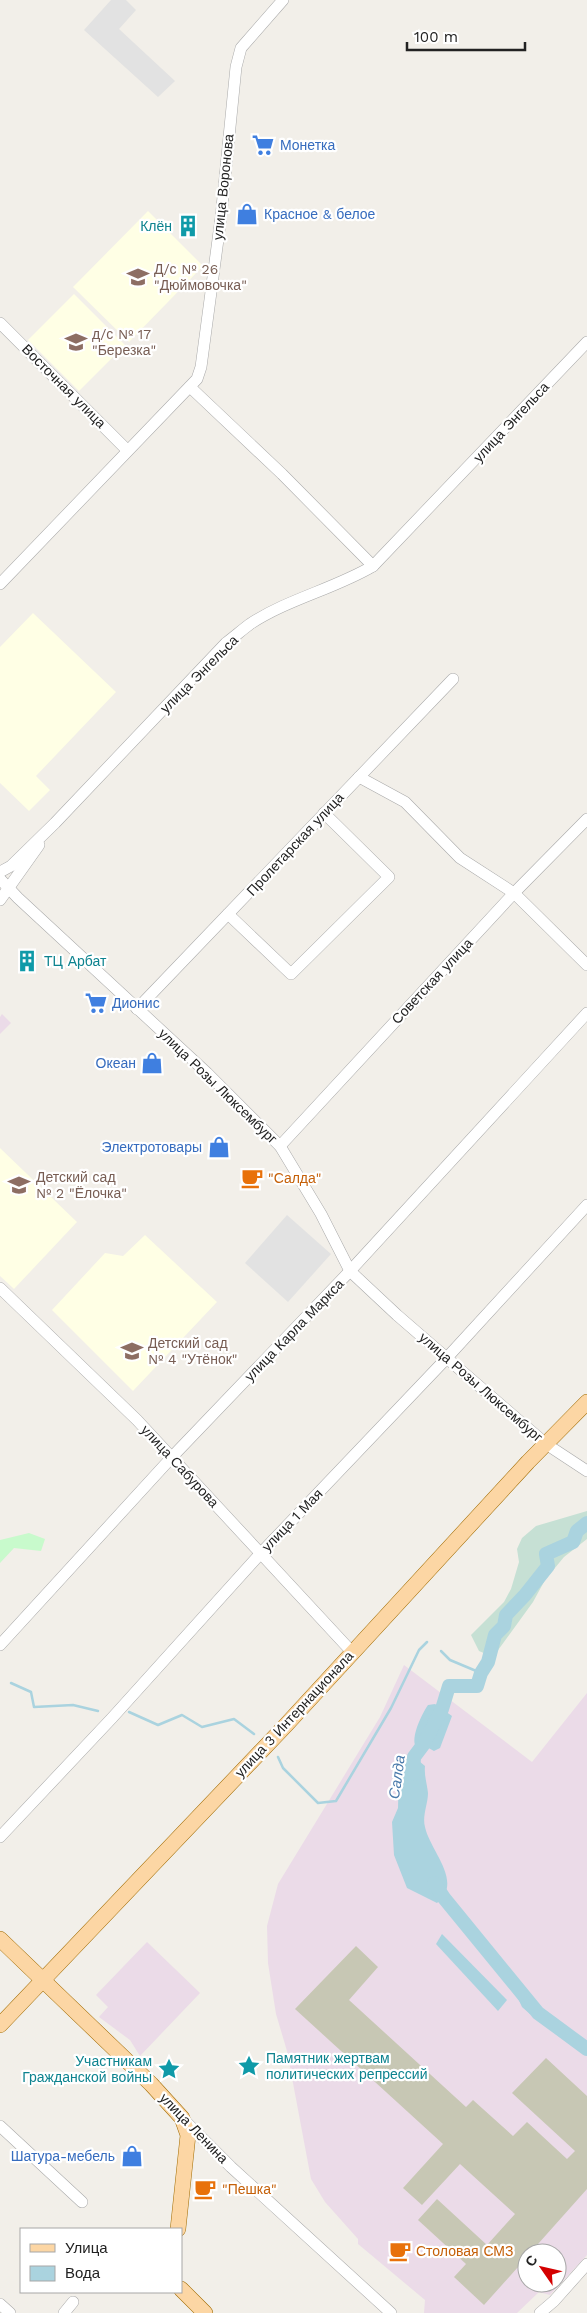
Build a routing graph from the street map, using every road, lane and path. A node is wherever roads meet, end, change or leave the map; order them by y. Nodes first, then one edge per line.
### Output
1 (283, 0) edge
2 (0, 323) edge
3 (587, 342) edge
4 (190, 388) junction
5 (128, 450) junction
6 (372, 566) junction
7 (0, 584) edge
8 (453, 679) dead end
9 (359, 776) junction
10 (324, 813) junction
11 (587, 819) edge
12 (55, 823) junction
13 (0, 872) edge
14 (0, 879) edge
15 (9, 889) junction
16 (514, 893) junction
17 (0, 900) edge
18 (228, 914) junction
19 (587, 964) edge
20 (137, 1009) junction
21 (587, 1013) edge
22 (280, 1146) junction
23 (587, 1205) edge
24 (350, 1271) junction
25 (0, 1288) edge
26 (447, 1357) junction
27 (587, 1402) edge
28 (546, 1444) junction
29 (172, 1457) junction
30 (587, 1472) edge
31 (261, 1553) junction
32 (0, 1645) edge
33 (352, 1652) junction
34 (0, 1837) edge
35 (0, 1939) edge
36 (42, 1980) junction
37 (0, 2025) edge
38 (182, 2118) junction
39 (0, 2126) edge
40 (82, 2202) dead end
41 (178, 2228) edge
42 (587, 2264) edge
43 (182, 2290) edge
44 (73, 2302) dead end
45 (0, 2304) edge
46 (10, 2313) edge
47 (64, 2313) edge
48 (205, 2313) edge
49 (391, 2313) edge
50 (540, 2313) edge

1 - 4 street, улица Воронова
2 - 5 street, Восточная улица
3 - 6 street, улица Энгельса
4 - 5 street, улица Воронова
4 - 6 street
5 - 7 street, улица Воронова
6 - 12 street, улица Энгельса
8 - 9 street, Пролетарская улица
9 - 10 street, Пролетарская улица
9 - 16 street
10 - 18 street, Пролетарская улица
10 - 18 street
11 - 16 street, Советская улица
12 - 13 street, улица Энгельса
12 - 15 street, улица Энгельса
14 - 15 street, улица Розы Люксембург
15 - 17 street, улица Энгельса
15 - 20 street, улица Розы Люксембург
16 - 19 street
16 - 22 street, Советская улица
18 - 20 street, Пролетарская улица
20 - 22 street, улица Розы Люксембург
21 - 24 street, улица Карла Маркса
22 - 24 street, улица Розы Люксембург
23 - 26 street, улица 1 Мая
24 - 26 street, улица Розы Люксембург
24 - 29 street, улица Карла Маркса
25 - 29 street, улица Сабурова
26 - 28 street, улица Розы Люксембург
26 - 31 street, улица 1 Мая
27 - 28 main road, улица 3 Интернационала
28 - 30 street, улица Розы Люксембург
28 - 33 main road, улица 3 Интернационала
29 - 31 street, улица Сабурова
29 - 32 street, улица Карла Маркса
31 - 33 street, улица Сабурова
31 - 34 street, улица 1 Мая
33 - 36 main road, улица 3 Интернационала
35 - 36 main road, улица Ленина
36 - 37 main road, улица 3 Интернационала
36 - 38 main road, улица Ленина
38 - 41 main road
38 - 49 street, улица Ленина
39 - 40 street
42 - 50 street
43 - 48 main road
44 - 47 street
45 - 46 street

